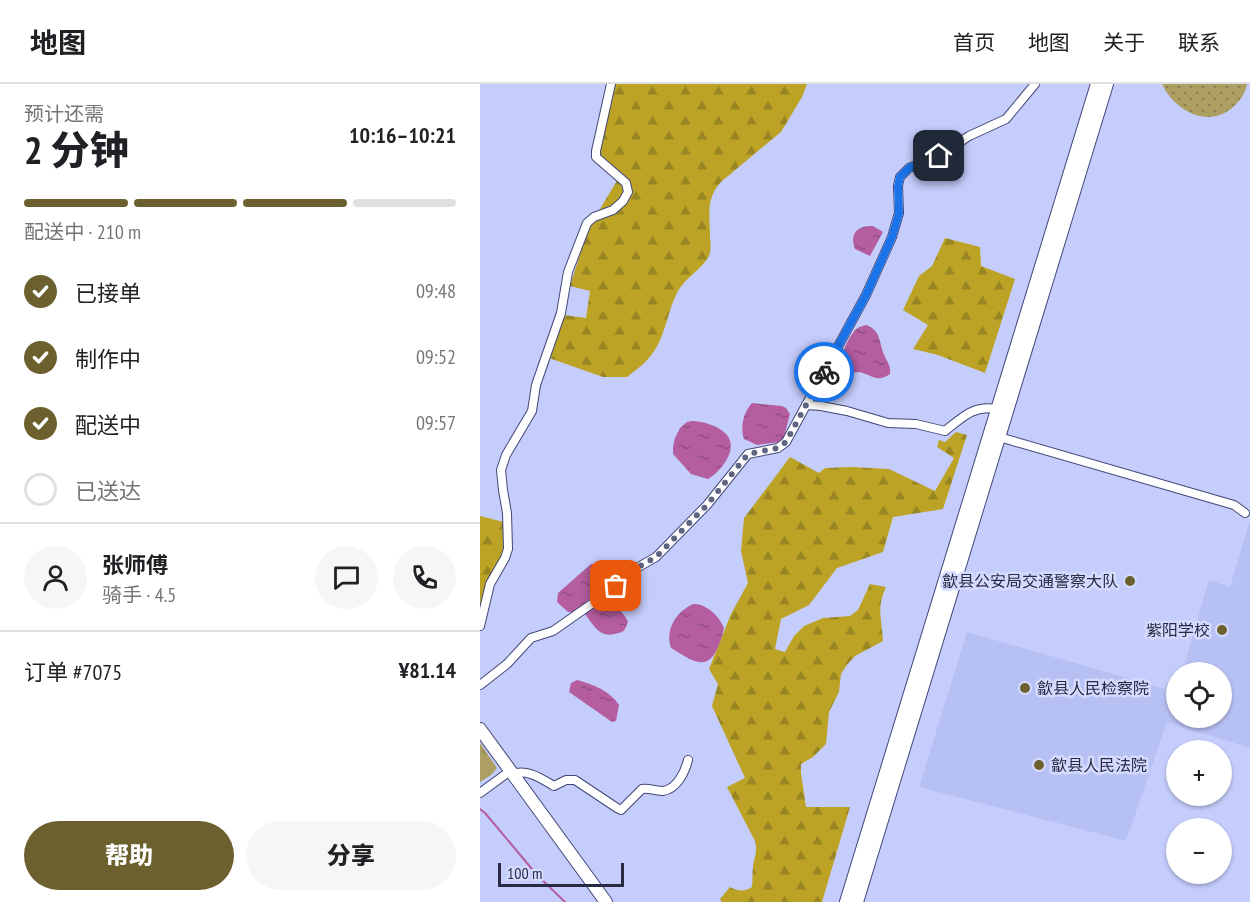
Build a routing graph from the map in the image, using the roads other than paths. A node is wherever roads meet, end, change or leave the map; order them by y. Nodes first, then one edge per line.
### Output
1 (610, 84) edge
2 (1035, 84) edge
3 (1097, 84) edge
4 (1107, 84) edge
5 (806, 405) junction
6 (997, 409) junction
7 (999, 437) junction
8 (1245, 513) dead end
9 (480, 626) edge
10 (480, 685) edge
11 (480, 729) edge
12 (688, 760) dead end
13 (511, 773) junction
14 (480, 793) edge
15 (606, 902) edge
16 (846, 902) edge
17 (857, 902) edge

1 - 9 street
2 - 5 street
3 - 6 main road
4 - 7 main road
5 - 6 street
5 - 10 street
6 - 16 main road
7 - 8 street
7 - 17 main road
11 - 13 main road
12 - 13 street
13 - 14 street
13 - 15 main road

